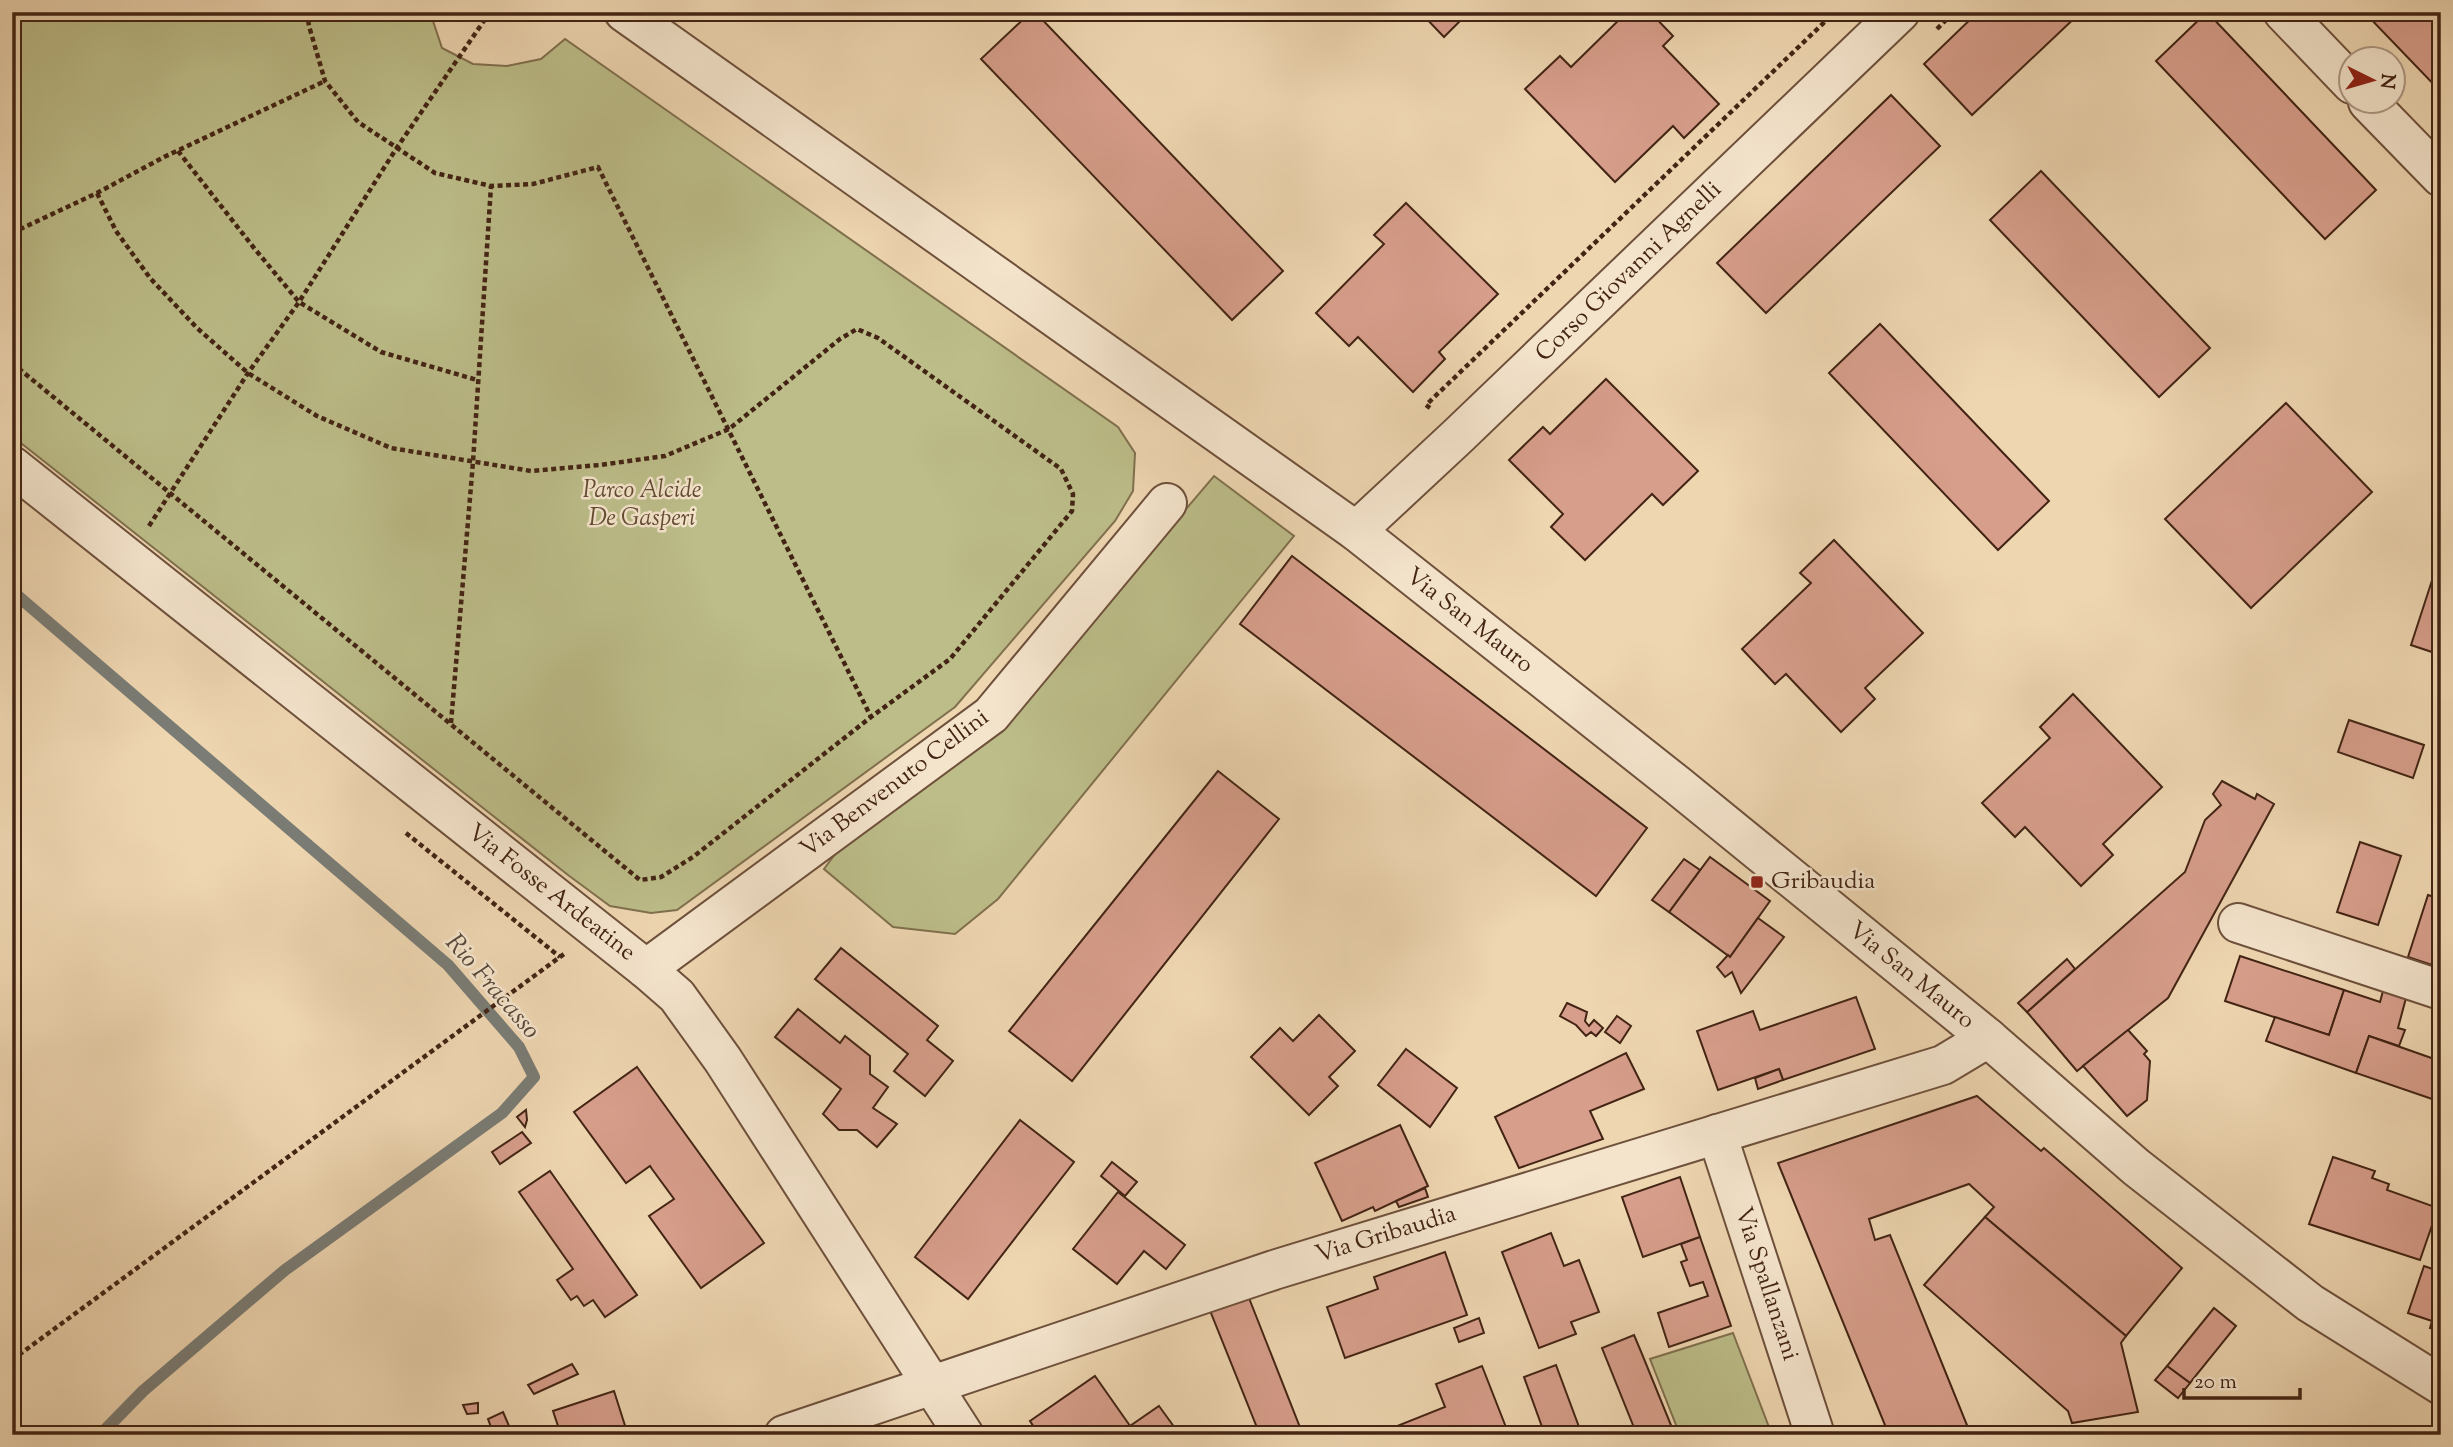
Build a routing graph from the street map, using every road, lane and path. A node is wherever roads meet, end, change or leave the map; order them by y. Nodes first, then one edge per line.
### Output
1 (307, 12) edge
2 (490, 12) edge
3 (624, 12) edge
4 (1835, 12) edge
5 (1900, 12) edge
6 (2283, 12) edge
7 (2338, 70) edge
8 (325, 80) junction
9 (2382, 116) edge
10 (396, 149) junction
11 (178, 151) junction
12 (2441, 177) edge
13 (491, 186) junction
14 (97, 193) junction
15 (12, 233) edge
16 (299, 302) junction
17 (12, 363) edge
18 (248, 373) junction
19 (477, 380) junction
20 (729, 429) junction
21 (1458, 436) junction
22 (473, 462) junction
23 (12, 467) edge
24 (169, 493) junction
25 (1167, 503) dead end
26 (1356, 531) junction
27 (128, 559) junction
28 (871, 717) junction
29 (451, 723) junction
30 (2238, 923) dead end
31 (561, 957) dead end
32 (646, 969) junction
33 (2441, 990) edge
34 (1988, 1038) junction
35 (1717, 1134) junction
36 (12, 1360) edge
37 (930, 1385) junction
38 (2441, 1385) edge
39 (784, 1435) edge
40 (964, 1435) edge
41 (1815, 1435) edge

1 - 8 path
2 - 10 path
3 - 26 street, Via San Mauro
4 - 21 path
5 - 21 street, Corso Giovanni Agnelli
6 - 7 street
8 - 10 path
8 - 11 path
9 - 12 street
10 - 13 path
10 - 16 path
11 - 14 path
11 - 16 path
13 - 19 path
13 - 20 path
14 - 15 path
14 - 18 path
16 - 18 path
16 - 19 path
17 - 24 path
18 - 22 path
18 - 24 path
19 - 22 path
20 - 22 path
20 - 28 path
20 - 28 path
21 - 26 street, Corso Giovanni Agnelli
22 - 29 path
23 - 27 street, Via Fosse Ardeatine
24 - 27 path
24 - 29 path
25 - 32 street, Via Benvenuto Cellini
26 - 34 street, Via San Mauro
27 - 32 street, Via Fosse Ardeatine
28 - 29 path
30 - 33 street
31 - 36 path
32 - 37 street, Via Fosse Ardeatine
34 - 35 street, Via Gribaudia
34 - 38 street, Via San Mauro
35 - 37 street, Via Gribaudia
35 - 41 street, Via Spallanzani
37 - 39 street, Via Gribaudia
37 - 40 street, Via Fosse Ardeatine

